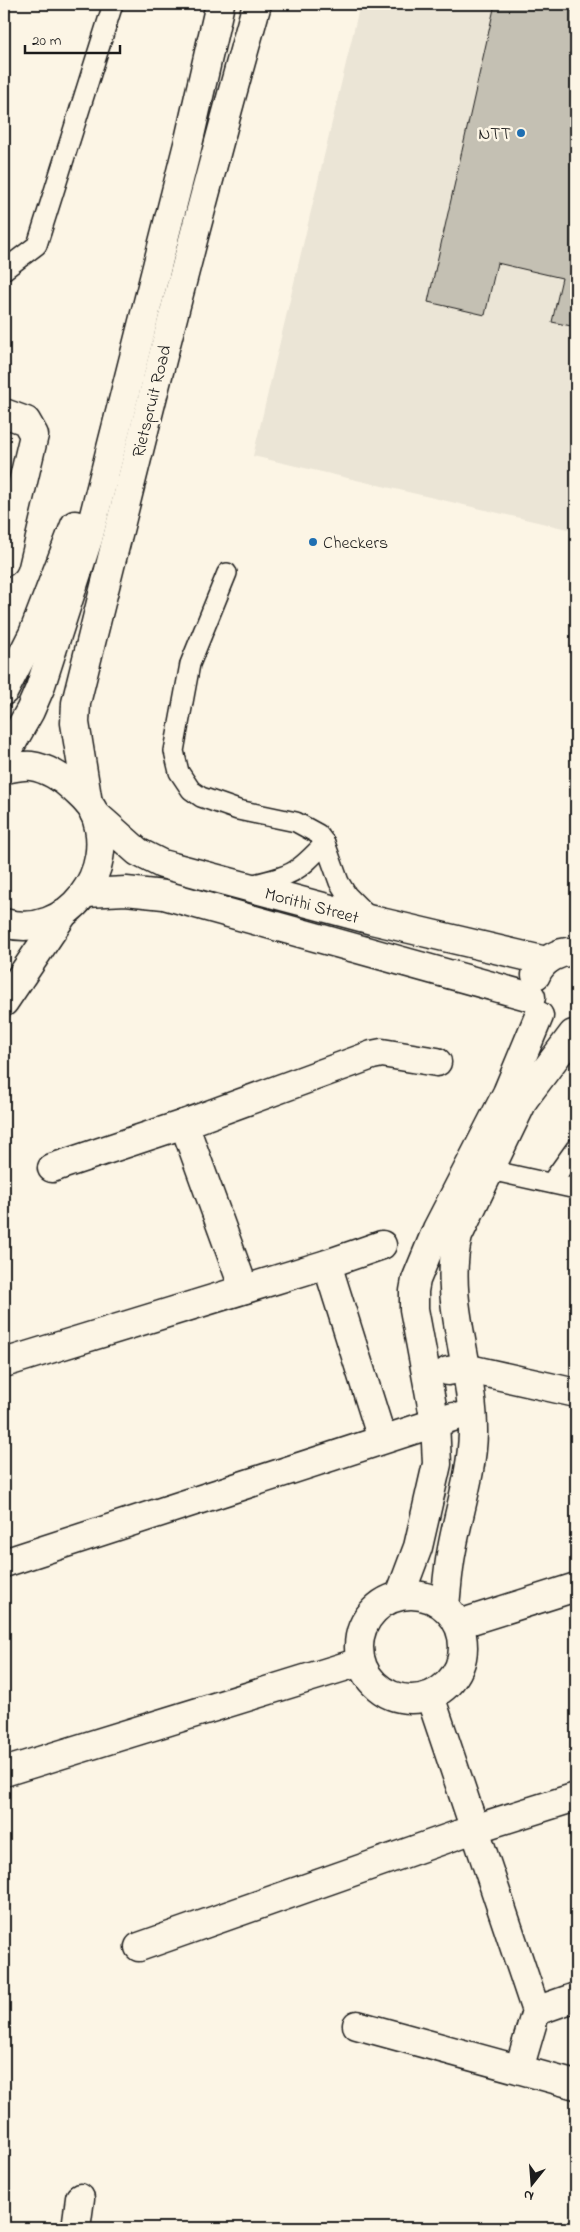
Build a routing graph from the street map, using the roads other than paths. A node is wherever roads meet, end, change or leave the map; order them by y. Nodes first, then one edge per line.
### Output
1 (113, 4) edge
2 (220, 4) edge
3 (257, 4) edge
4 (4, 270) edge
5 (126, 392) junction
6 (4, 413) edge
7 (4, 562) edge
8 (227, 573) dead end
9 (4, 691) edge
10 (4, 757) edge
11 (4, 769) edge
12 (91, 808) junction
13 (325, 843) junction
14 (242, 887) junction
15 (86, 893) junction
16 (64, 913) junction
17 (372, 920) junction
18 (4, 923) edge
19 (576, 952) edge
20 (546, 960) junction
21 (4, 1002) edge
22 (535, 1006) junction
23 (575, 1034) edge
24 (437, 1062) dead end
25 (184, 1124) junction
26 (576, 1148) edge
27 (481, 1165) junction
28 (52, 1168) dead end
29 (551, 1184) junction
30 (576, 1189) edge
31 (382, 1245) dead end
32 (326, 1264) junction
33 (244, 1289) junction
34 (4, 1363) edge
35 (465, 1368) junction
36 (426, 1375) junction
37 (576, 1392) edge
38 (471, 1412) junction
39 (435, 1422) junction
40 (382, 1439) junction
41 (4, 1563) edge
42 (576, 1587) edge
43 (400, 1595) junction
44 (452, 1615) junction
45 (360, 1662) junction
46 (430, 1696) junction
47 (4, 1772) edge
48 (576, 1796) edge
49 (474, 1828) junction
50 (139, 1947) dead end
51 (576, 1997) edge
52 (536, 2011) junction
53 (357, 2025) dead end
54 (518, 2069) junction
55 (576, 2085) edge
56 (80, 2198) dead end
57 (76, 2228) edge

1 - 4 lane
2 - 5 street, Rietspruit Road
3 - 12 street, Rietspruit Road
5 - 9 street
5 - 10 street, Rietspruit Road
6 - 7 street
8 - 13 lane
11 - 12 street, Morithi Street
12 - 14 street, Morithi Street
12 - 15 street, Rietspruit Road
13 - 14 lane
13 - 17 lane
14 - 17 street, Morithi Street
15 - 16 street
15 - 22 street, Morithi Street
16 - 18 street
16 - 21 street
17 - 20 street, Morithi Street
19 - 20 street
20 - 22 street
22 - 23 street, Morithi Street
22 - 27 street
23 - 27 street, Morithi Street
24 - 25 street
25 - 28 street
25 - 33 street
26 - 29 lane
27 - 29 lane
27 - 35 street
27 - 36 street
29 - 30 lane
31 - 32 street
32 - 33 street
32 - 40 street
33 - 34 street
35 - 36 street
35 - 37 street
35 - 38 street
36 - 39 street
38 - 39 street
38 - 44 street
39 - 40 street
39 - 43 street
40 - 41 street
42 - 44 street
43 - 44 street
43 - 45 street
44 - 46 street
45 - 46 street
45 - 47 street
46 - 49 street
48 - 49 street
49 - 50 street
49 - 52 street
51 - 52 street
52 - 54 street
53 - 54 street
54 - 55 street
56 - 57 street

